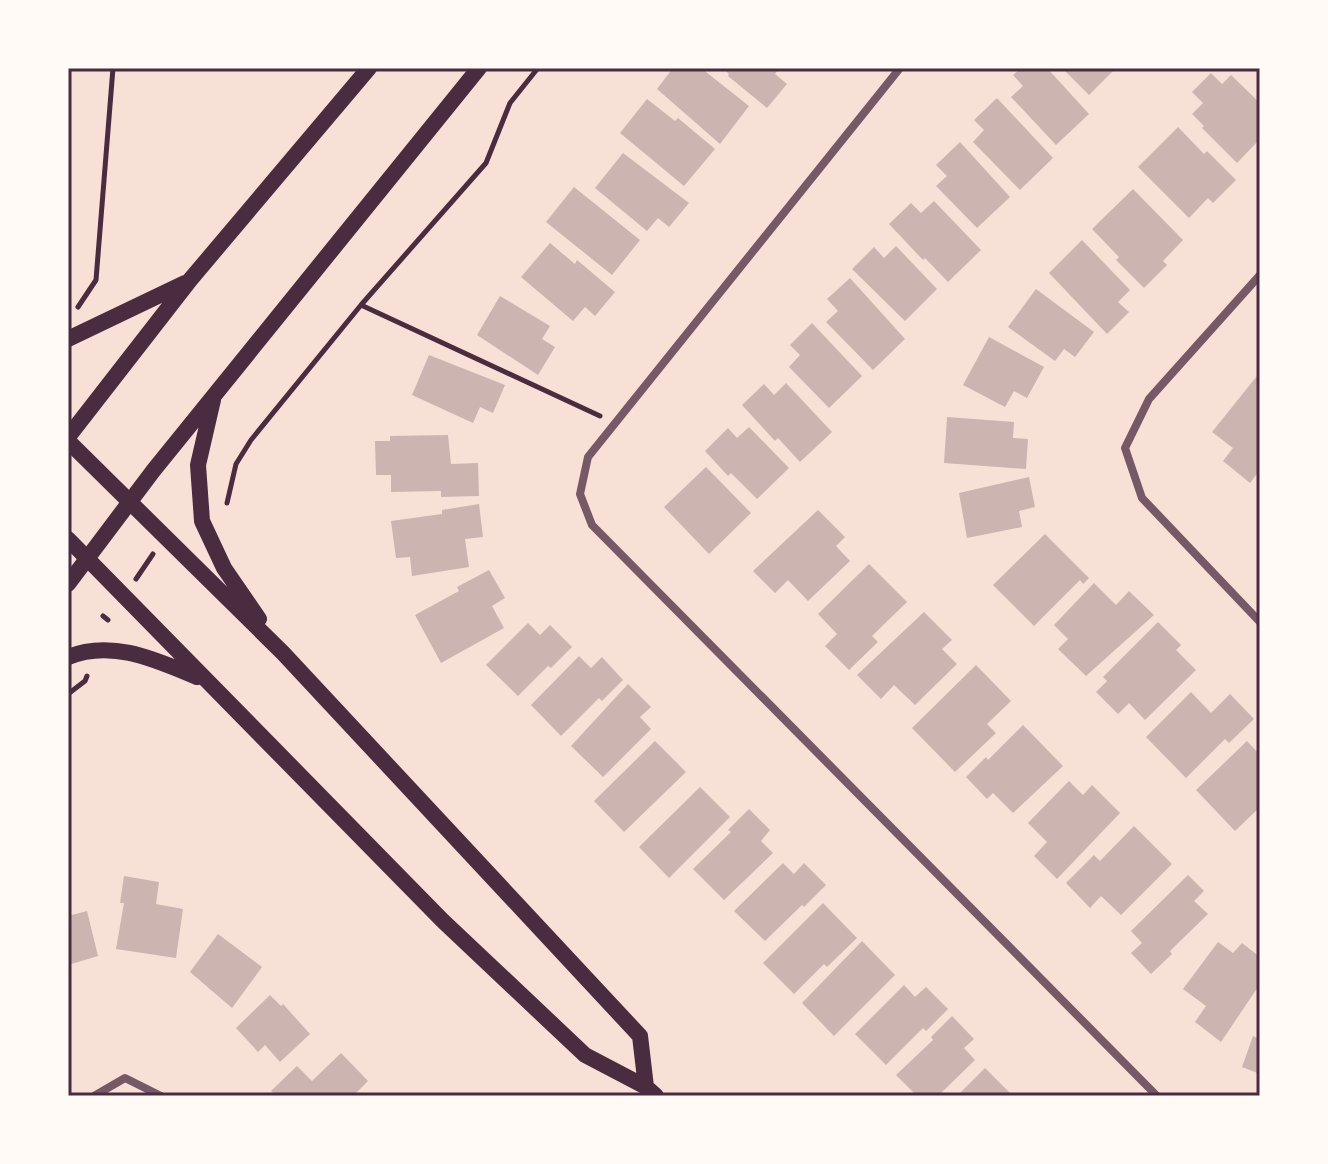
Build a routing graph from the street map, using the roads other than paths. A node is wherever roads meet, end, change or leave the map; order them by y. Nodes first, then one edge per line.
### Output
1 (369, 68) edge
2 (479, 68) edge
3 (900, 68) edge
4 (1260, 275) edge
5 (190, 280) junction
6 (68, 339) edge
7 (214, 394) junction
8 (68, 439) edge
9 (130, 503) junction
10 (68, 539) edge
11 (87, 558) junction
12 (68, 584) edge
13 (1260, 622) edge
14 (283, 653) junction
15 (68, 657) edge
16 (207, 682) junction
17 (651, 1091) edge
18 (94, 1096) edge
19 (161, 1096) edge
20 (1157, 1096) edge

1 - 5 main road
2 - 7 main road
3 - 20 street
4 - 13 street
5 - 6 main road
5 - 8 main road
7 - 9 main road
7 - 14 main road
8 - 9 main road
9 - 11 main road
9 - 14 main road
10 - 11 main road
11 - 12 main road
11 - 16 main road
14 - 17 main road
15 - 16 main road
16 - 17 main road
18 - 19 street

